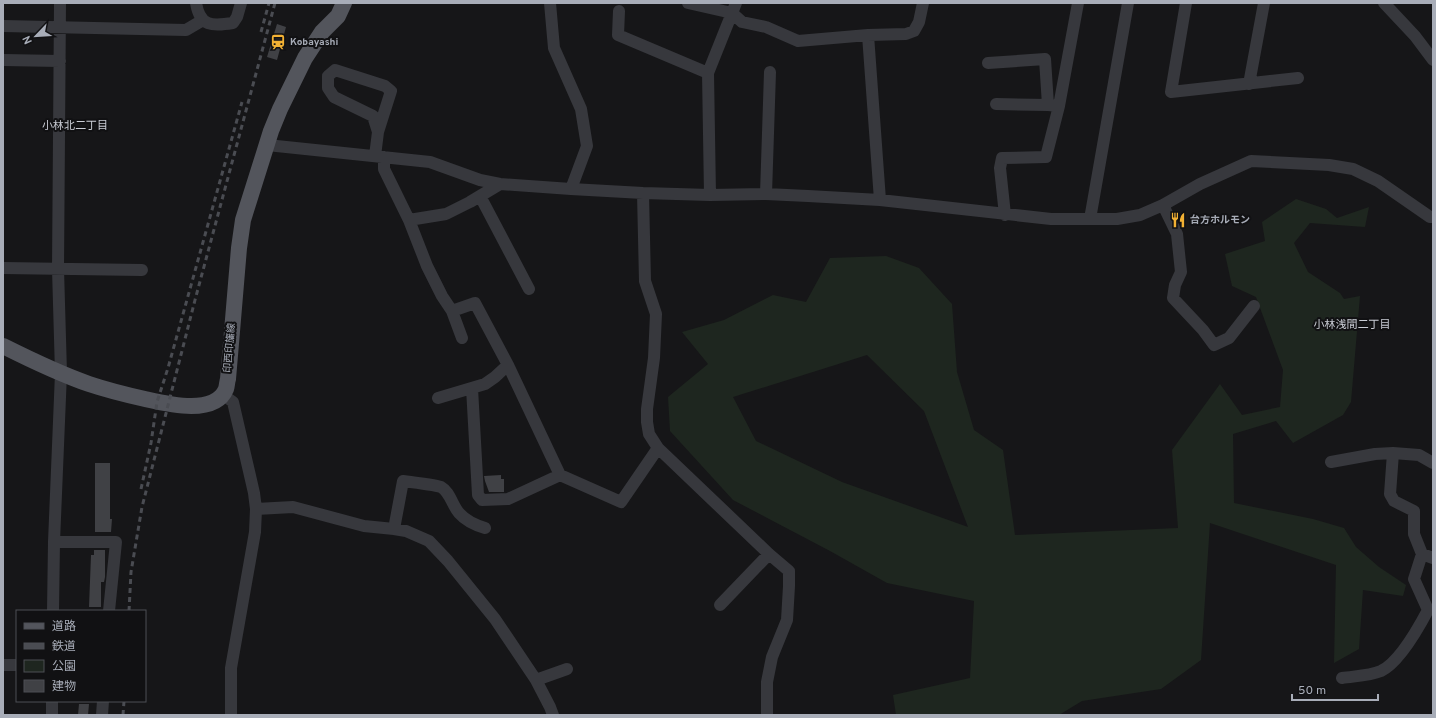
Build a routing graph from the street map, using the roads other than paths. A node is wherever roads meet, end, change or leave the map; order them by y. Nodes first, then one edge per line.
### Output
1 (60, 3) edge
2 (196, 3) edge
3 (241, 3) edge
4 (344, 3) edge
5 (550, 3) edge
6 (688, 3) edge
7 (923, 3) edge
8 (1078, 3) edge
9 (1128, 3) edge
10 (1186, 3) edge
11 (1264, 3) edge
12 (1384, 3) edge
13 (734, 8) edge
14 (619, 11) dead end
15 (204, 20) junction
16 (3, 26) edge
17 (60, 27) junction
18 (868, 35) junction
19 (3, 60) edge
20 (1433, 60) edge
21 (60, 61) junction
22 (988, 63) dead end
23 (708, 72) junction
24 (770, 72) dead end
25 (1298, 78) dead end
26 (1249, 84) junction
27 (996, 104) dead end
28 (1054, 105) junction
29 (378, 132) junction
30 (267, 145) junction
31 (380, 157) junction
32 (500, 184) junction
33 (571, 189) junction
34 (643, 193) junction
35 (766, 194) junction
36 (710, 195) junction
37 (480, 196) junction
38 (880, 200) junction
39 (1163, 205) junction
40 (1005, 215) junction
41 (1433, 217) edge
42 (1090, 219) junction
43 (409, 220) junction
44 (3, 268) edge
45 (58, 268) junction
46 (142, 270) dead end
47 (529, 289) dead end
48 (1254, 306) dead end
49 (452, 311) junction
50 (462, 338) dead end
51 (3, 346) edge
52 (508, 365) junction
53 (61, 373) junction
54 (472, 388) junction
55 (222, 394) junction
56 (438, 398) dead end
57 (658, 448) junction
58 (1393, 453) junction
59 (1331, 462) dead end
60 (1433, 463) edge
61 (560, 475) junction
62 (256, 509) junction
63 (485, 528) dead end
64 (394, 529) junction
65 (54, 542) junction
66 (769, 554) junction
67 (1427, 556) edge
68 (720, 605) dead end
69 (53, 610) edge
70 (109, 610) edge
71 (3, 665) edge
72 (16, 665) edge
73 (567, 669) dead end
74 (1342, 678) dead end
75 (536, 680) junction
76 (52, 702) edge
77 (103, 702) edge
78 (52, 715) edge
79 (102, 715) edge
80 (231, 715) edge
81 (553, 715) edge
82 (766, 715) edge

1 - 17 street
2 - 15 street
3 - 15 street
4 - 30 main road, 印西印旛線
5 - 33 street
6 - 13 street
7 - 18 street
8 - 28 street
9 - 42 street
10 - 26 street
11 - 26 street
12 - 20 street
13 - 18 street
13 - 23 street
14 - 23 street
15 - 17 street
16 - 17 street
17 - 21 street
18 - 38 street
19 - 21 street
21 - 45 street
22 - 28 street
23 - 36 street
24 - 35 street
25 - 26 street
27 - 28 street
28 - 40 street
29 - 29 street
29 - 31 street
30 - 31 street
30 - 55 main road, 印西印旛線
31 - 32 street
31 - 43 street
32 - 33 street
32 - 37 street
33 - 34 street
34 - 36 street
34 - 57 street
35 - 36 street
35 - 38 street
37 - 43 street
37 - 47 street
38 - 40 street
39 - 41 street
39 - 42 street
39 - 48 street
40 - 42 street
43 - 49 street
44 - 45 street
45 - 46 street
45 - 53 street
49 - 50 street
49 - 52 street
51 - 53 main road
52 - 54 street
52 - 61 street
53 - 55 main road
53 - 65 street
54 - 56 street
54 - 61 street
55 - 62 street
57 - 61 street
57 - 66 street
58 - 59 street
58 - 60 street
58 - 67 street
62 - 64 street
62 - 80 street
63 - 64 street
64 - 75 street
65 - 69 street
65 - 70 street
66 - 68 street
66 - 82 street
67 - 74 street
71 - 72 street
73 - 75 street
75 - 81 street
76 - 78 street
77 - 79 street

